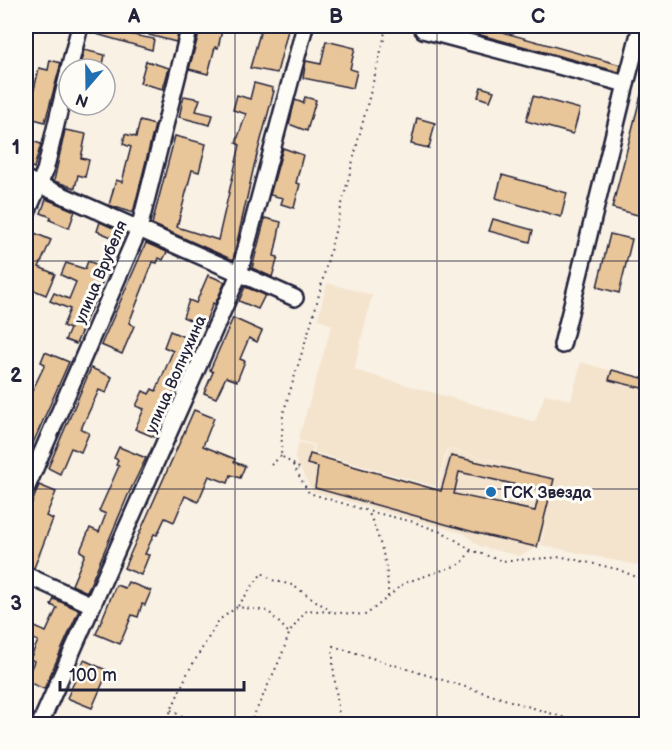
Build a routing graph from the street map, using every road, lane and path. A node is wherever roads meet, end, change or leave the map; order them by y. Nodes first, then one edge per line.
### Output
1 (80, 26) edge
2 (190, 26) edge
3 (305, 26) edge
4 (382, 26) edge
5 (424, 26) edge
6 (641, 26) edge
7 (386, 27) edge
8 (72, 57) edge
9 (626, 84) junction
10 (58, 117) edge
11 (32, 182) edge
12 (26, 215) edge
13 (139, 229) junction
14 (239, 273) junction
15 (295, 298) dead end
16 (562, 345) dead end
17 (281, 456) junction
18 (293, 464) junction
19 (271, 465) dead end
20 (299, 468) dead end
21 (26, 489) edge
22 (368, 511) junction
23 (471, 550) junction
24 (26, 575) edge
25 (646, 581) edge
26 (388, 597) junction
27 (92, 605) junction
28 (237, 607) junction
29 (334, 612) junction
30 (290, 633) junction
31 (171, 710) junction
32 (40, 724) edge
33 (165, 724) edge
34 (195, 724) edge
35 (250, 724) edge
36 (340, 724) edge
37 (585, 724) edge

1 - 8 street
2 - 13 street, улица Врубеля
3 - 14 street, улица Волнухина
4 - 7 path
5 - 9 street
6 - 9 street
7 - 17 path
9 - 16 street
10 - 11 street
11 - 12 street
11 - 13 street
13 - 14 street
13 - 21 street, улица Врубеля
14 - 15 street
14 - 27 street, улица Волнухина
17 - 18 path
17 - 19 path
18 - 20 path
18 - 22 path
22 - 23 path
22 - 26 path
23 - 25 path
23 - 26 path
24 - 27 street
26 - 29 path
27 - 32 street, улица Волнухина
28 - 29 path
28 - 30 path
28 - 31 path
29 - 30 path
30 - 35 path
31 - 33 path
31 - 34 path
36 - 37 path

